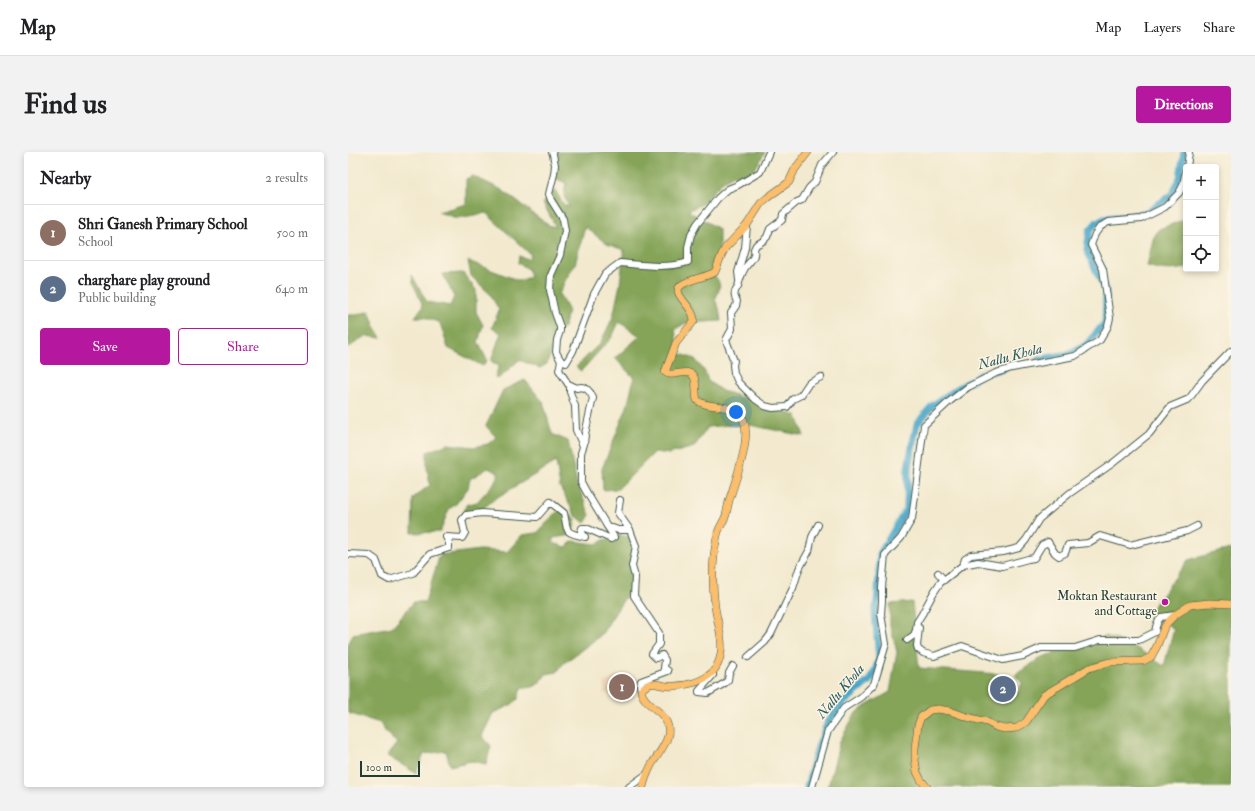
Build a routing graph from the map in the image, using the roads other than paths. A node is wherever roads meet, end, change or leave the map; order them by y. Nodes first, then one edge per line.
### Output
1 (552, 152) edge
2 (769, 152) edge
3 (808, 152) edge
4 (833, 152) edge
5 (1189, 152) edge
6 (1187, 164) edge
7 (1183, 184) edge
8 (747, 226) junction
9 (739, 280) junction
10 (1231, 351) edge
11 (561, 362) junction
12 (821, 377) dead end
13 (570, 385) junction
14 (583, 446) junction
15 (620, 500) dead end
16 (818, 525) dead end
17 (607, 526) junction
18 (1197, 526) dead end
19 (630, 530) junction
20 (348, 554) edge
21 (963, 565) junction
22 (938, 573) dead end
23 (944, 580) junction
24 (1231, 604) edge
25 (1176, 615) junction
26 (921, 617) junction
27 (907, 640) dead end
28 (748, 657) dead end
29 (733, 666) dead end
30 (715, 668) junction
31 (641, 691) junction
32 (647, 774) junction
33 (629, 787) edge
34 (643, 787) edge
35 (812, 787) edge
36 (927, 787) edge

1 - 11 street
2 - 11 street
3 - 8 main road
4 - 9 street
5 - 6 street
7 - 35 street
8 - 9 street
8 - 30 main road
9 - 12 street
10 - 21 street
11 - 13 street
13 - 14 street
13 - 14 street
14 - 17 street
15 - 19 street
16 - 28 street
17 - 19 street
17 - 20 street
18 - 21 street
19 - 31 street
21 - 23 street
22 - 23 street
23 - 26 street
24 - 25 main road
25 - 26 street
25 - 36 main road
26 - 27 street
29 - 30 street
30 - 31 main road
31 - 32 main road
32 - 33 street
32 - 34 main road

